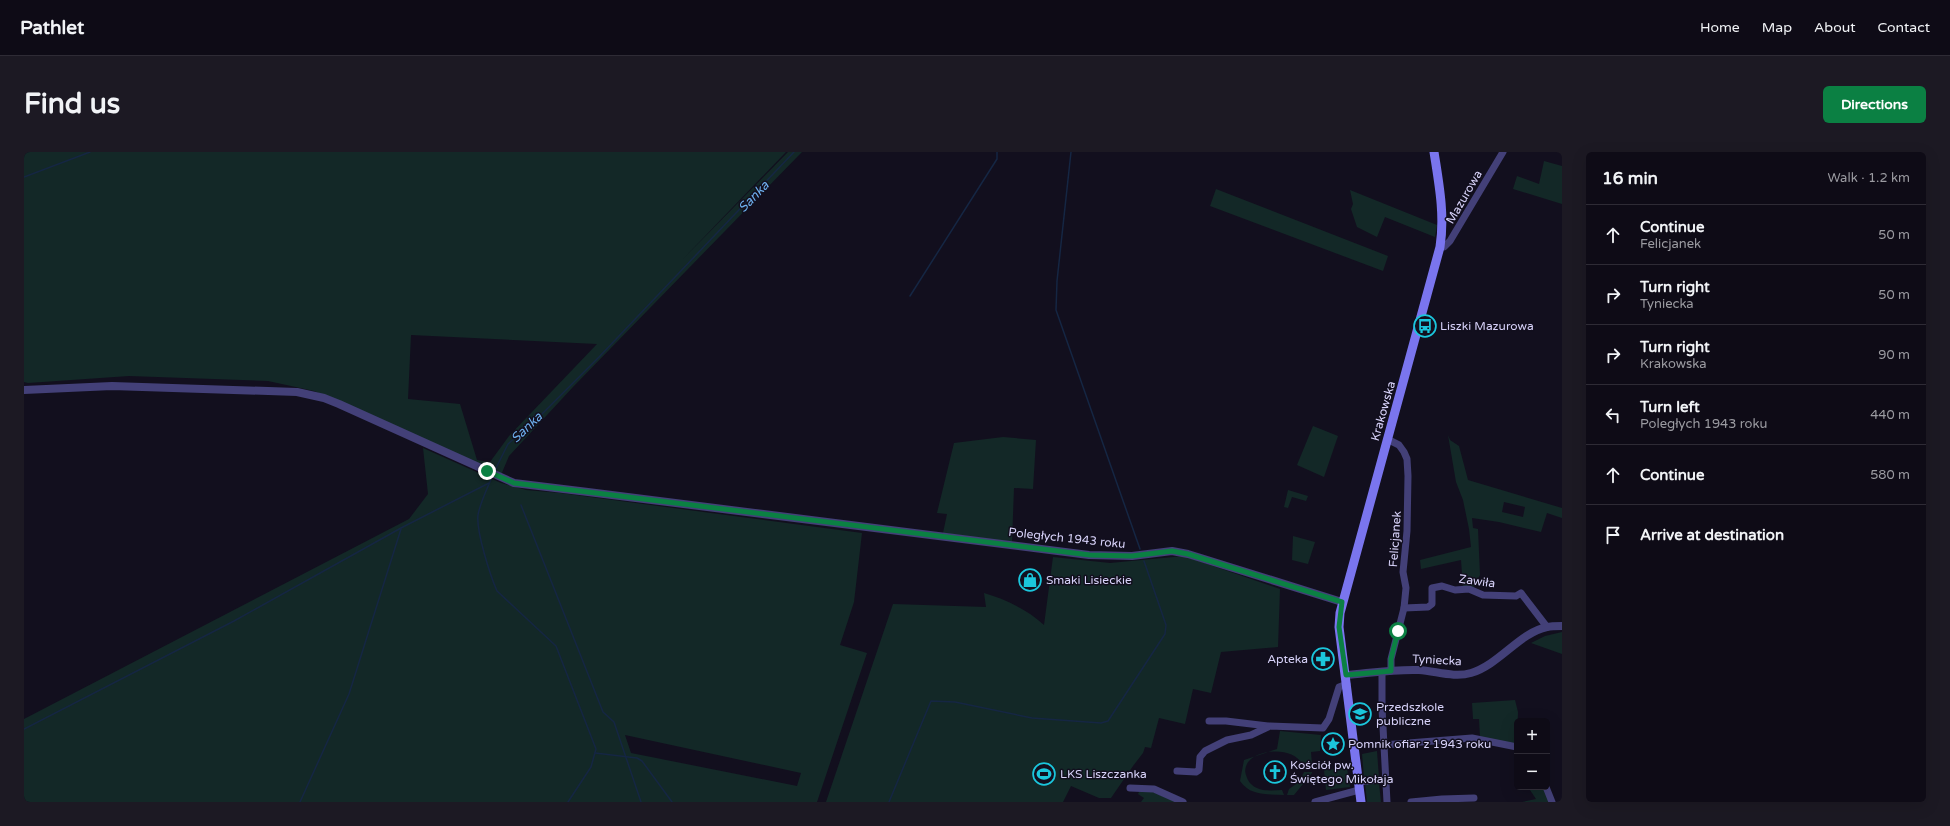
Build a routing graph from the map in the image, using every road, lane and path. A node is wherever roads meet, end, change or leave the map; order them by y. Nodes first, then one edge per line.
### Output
1 (1434, 152) edge
2 (1503, 152) edge
3 (1440, 247) junction
4 (24, 390) edge
5 (1387, 439) junction
6 (1342, 602) junction
7 (1404, 608) junction
8 (1562, 626) edge
9 (1547, 627) junction
10 (1391, 671) junction
11 (1382, 672) junction
12 (1346, 675) junction
13 (1347, 684) junction
14 (1209, 721) dead end
15 (1270, 726) junction
16 (1383, 744) junction
17 (1514, 746) edge
18 (1177, 771) dead end
19 (1386, 779) junction
20 (1359, 786) junction
21 (1130, 788) dead end
22 (1547, 790) edge
23 (1474, 798) dead end
24 (1183, 802) edge
25 (1315, 802) edge
26 (1361, 802) edge
27 (1388, 802) edge
28 (1411, 802) edge
29 (1552, 802) edge

1 - 3 main road, Krakowska
2 - 3 street, Mazurowa
3 - 5 main road, Krakowska
4 - 6 street, Poległych 1943 roku
5 - 6 main road, Krakowska
5 - 7 street, Felicjanek
6 - 12 main road, Krakowska
7 - 9 street, Zawiła
7 - 10 street, Felicjanek
8 - 9 street, Tyniecka
9 - 10 street, Tyniecka
10 - 11 street, Tyniecka
11 - 12 street, Tyniecka
11 - 16 street
12 - 13 main road, Krakowska
13 - 15 street
13 - 20 main road, Krakowska
14 - 15 street
15 - 18 street
16 - 17 street
16 - 19 street
19 - 20 street
19 - 27 street
20 - 25 street
20 - 26 main road, Krakowska
21 - 24 street
22 - 29 street
23 - 28 street

